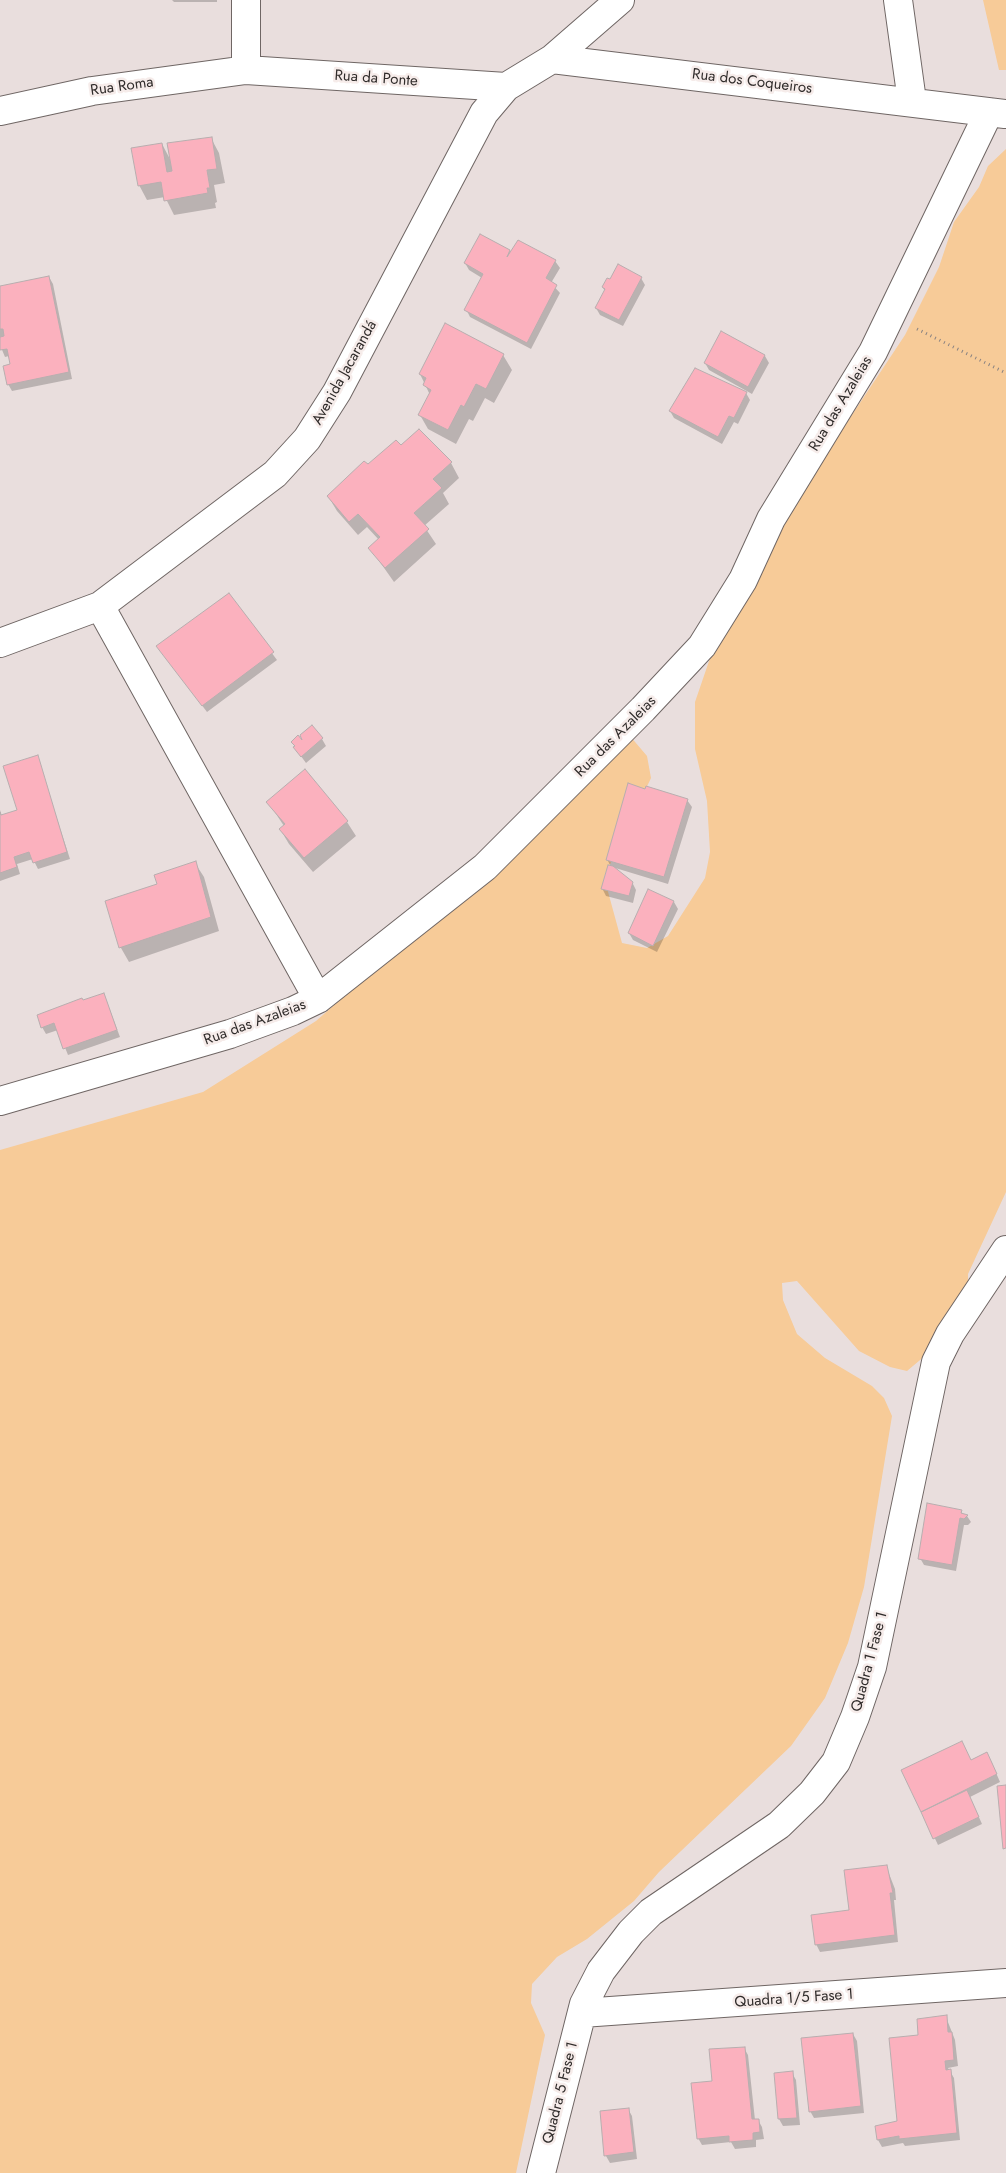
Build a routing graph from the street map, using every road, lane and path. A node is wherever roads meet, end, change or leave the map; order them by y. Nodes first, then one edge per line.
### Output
1 (246, 0) edge
2 (620, 0) edge
3 (898, 0) edge
4 (552, 59) junction
5 (246, 70) junction
6 (506, 87) junction
7 (912, 101) junction
8 (0, 111) edge
9 (997, 113) edge
10 (890, 316) junction
11 (1006, 373) edge
12 (100, 606) junction
13 (0, 643) edge
14 (318, 999) junction
15 (0, 1101) edge
16 (1006, 1250) edge
17 (1006, 1983) edge
18 (582, 2013) junction
19 (541, 2173) edge

1 - 5 street
2 - 4 street
3 - 7 street
4 - 6 street
4 - 7 street, Rua dos Coqueiros
5 - 6 street, Rua da Ponte
5 - 8 street, Rua Roma
6 - 12 street, Avenida Jacarandá
7 - 9 street, Rua dos Coqueiros
9 - 10 street, Rua das Azaleias
10 - 11 path
10 - 14 street, Rua das Azaleias
12 - 13 street, Avenida Jacarandá
12 - 14 street
14 - 15 street, Rua das Azaleias
16 - 18 street, Quadra 1 Fase 1
17 - 18 street, Quadra 1/5 Fase 1
18 - 19 street, Quadra 5 Fase 1

